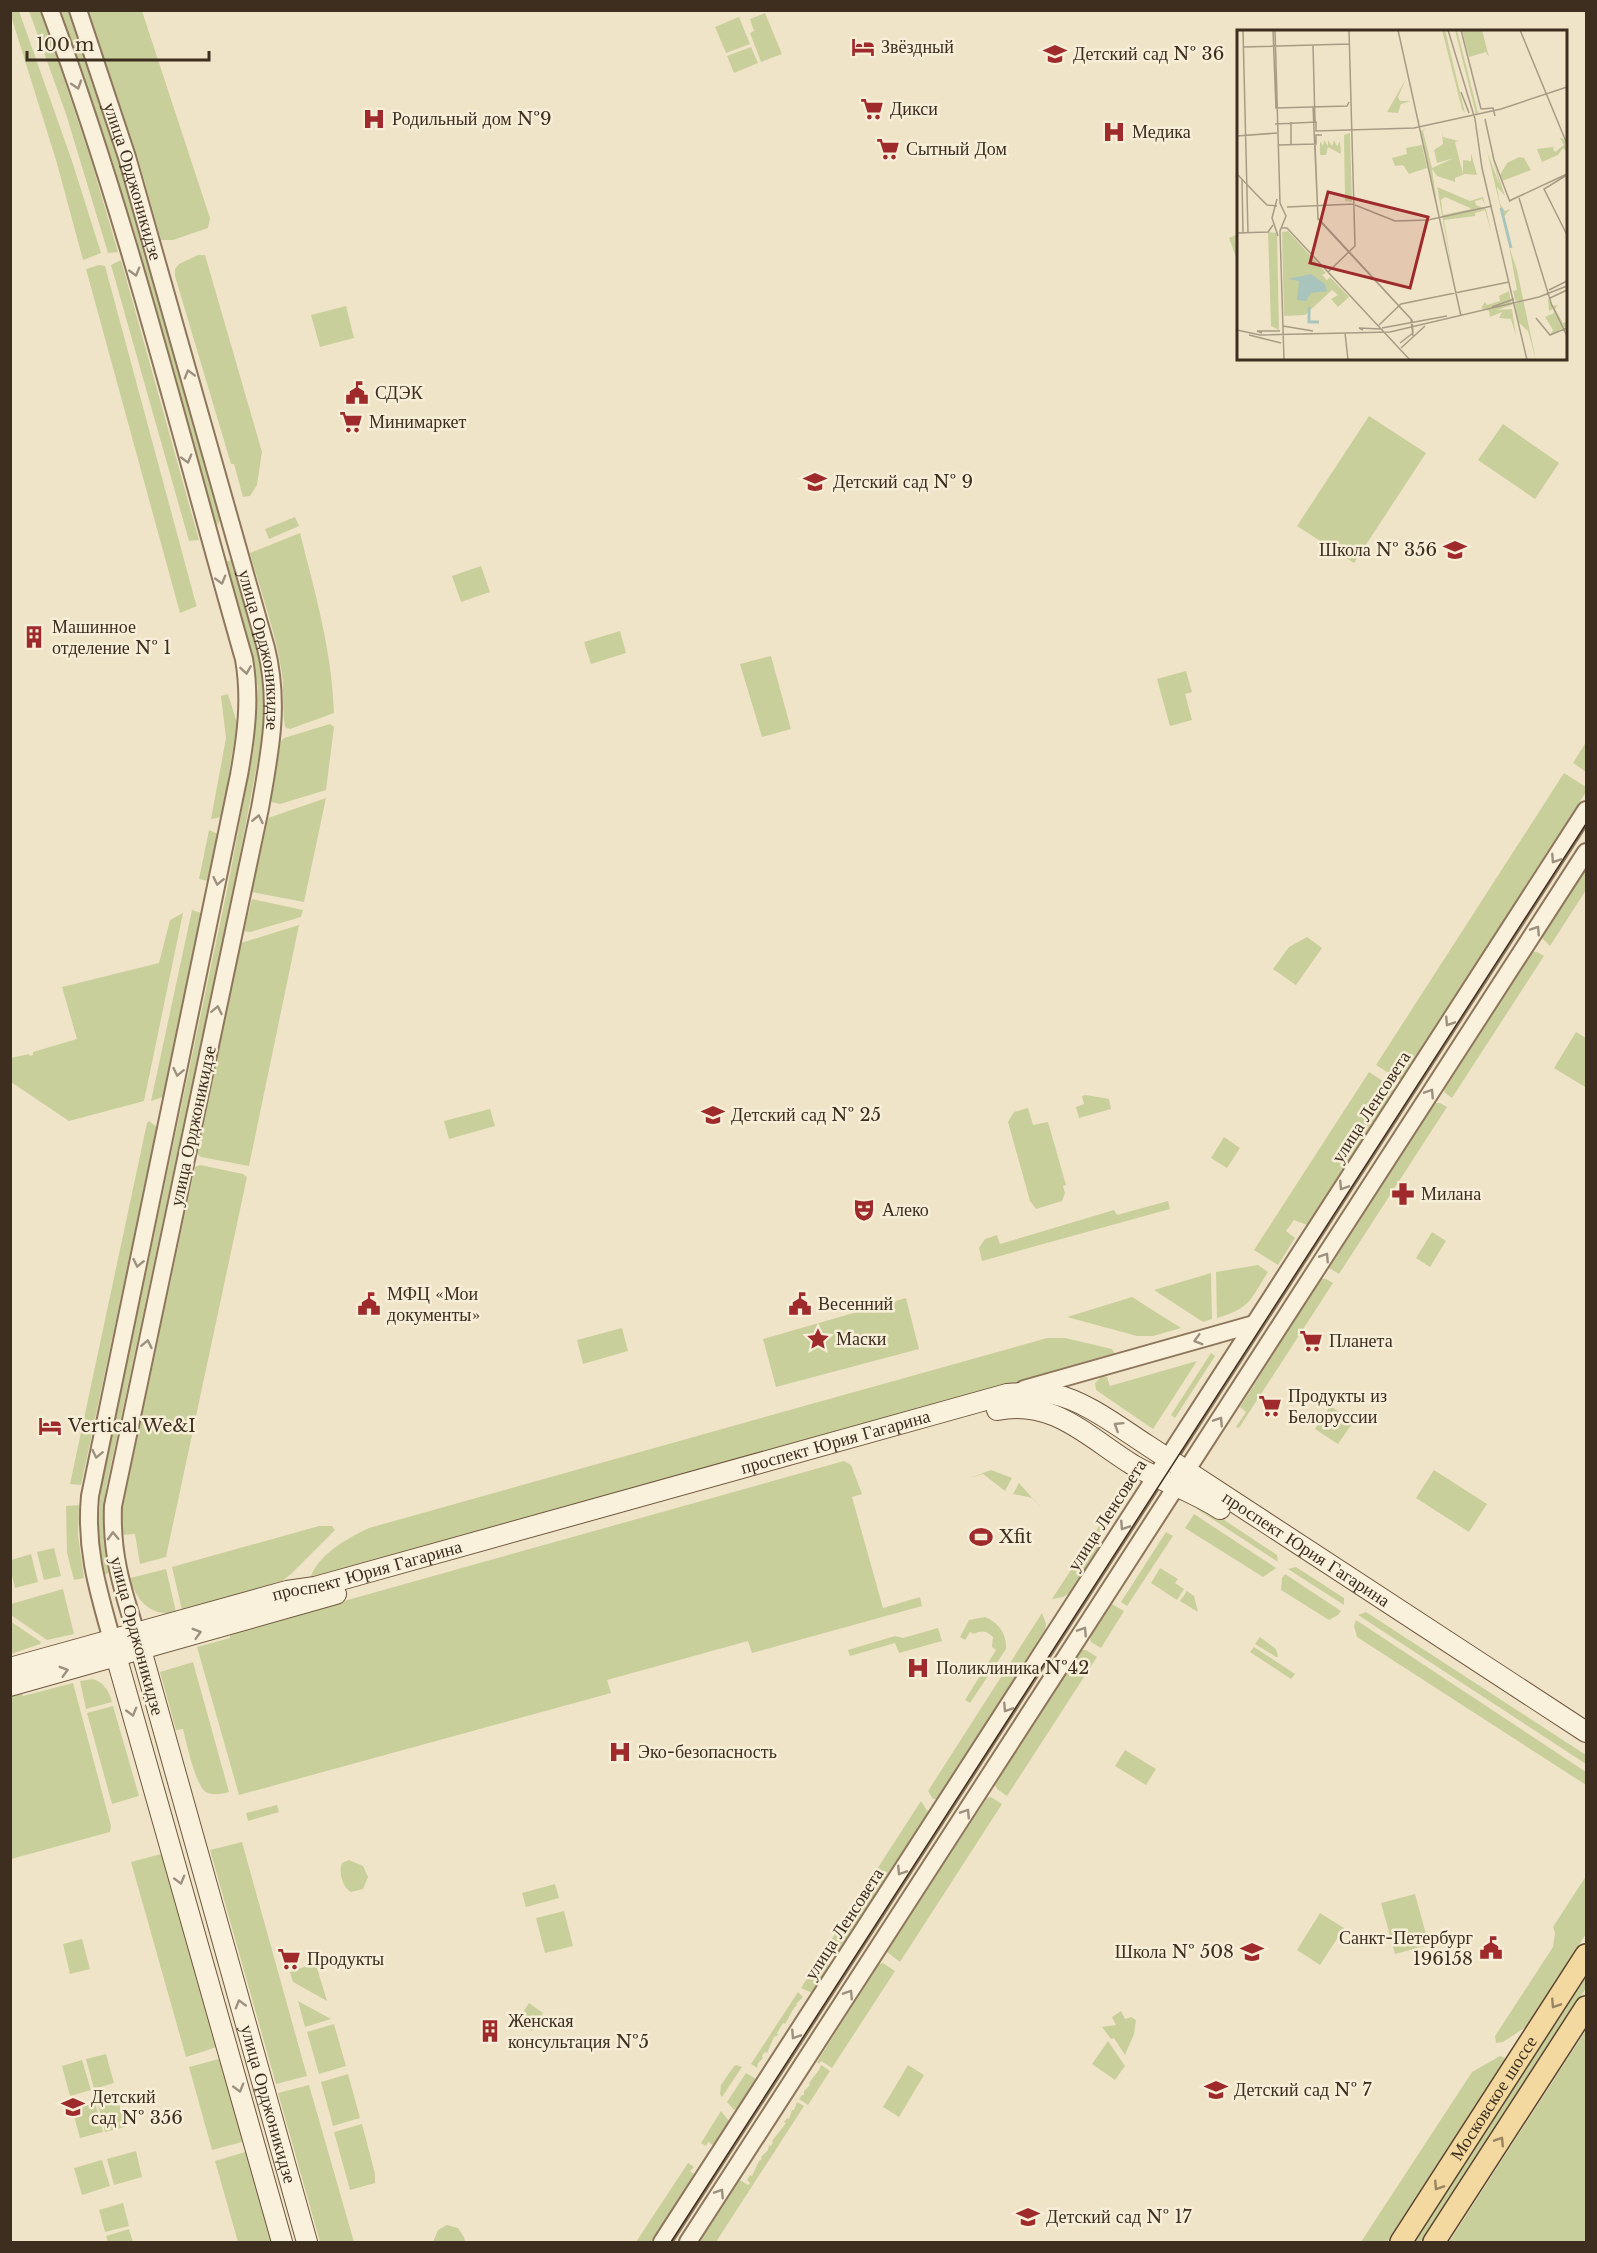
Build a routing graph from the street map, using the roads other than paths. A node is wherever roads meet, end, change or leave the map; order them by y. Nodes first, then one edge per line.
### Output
1 (50, 10) edge
2 (78, 10) edge
3 (1587, 810) edge
4 (1587, 852) edge
5 (1254, 1324) junction
6 (1273, 1337) junction
7 (1006, 1394) junction
8 (1167, 1457) junction
9 (1155, 1476) junction
10 (1182, 1478) junction
11 (138, 1641) junction
12 (114, 1648) junction
13 (10, 1668) edge
14 (10, 1686) edge
15 (1587, 1732) edge
16 (1587, 1748) edge
17 (1587, 1955) edge
18 (1587, 2007) edge
19 (282, 2242) edge
20 (307, 2242) edge
21 (662, 2242) edge
22 (688, 2242) edge
23 (1401, 2242) edge
24 (1434, 2242) edge

1 -> 12 street, улица Орджоникидзе
11 -> 2 street, улица Орджоникидзе
3 -> 5 street, улица Ленсовета
6 -> 4 street
5 - 6 street
5 -> 7 street
5 - 8 street, улица Ленсовета
10 -> 6 street
8 -> 7 main road, проспект Юрия Гагарина
7 - 11 main road, проспект Юрия Гагарина
8 - 9 street, улица Ленсовета
8 - 10 main road, проспект Юрия Гагарина
9 - 10 main road, проспект Юрия Гагарина
11 -> 9 main road, проспект Юрия Гагарина
9 -> 21 street, улица Ленсовета
10 - 15 main road, проспект Юрия Гагарина
10 - 16 main road, проспект Юрия Гагарина
22 -> 10 street
11 - 12 main road, проспект Юрия Гагарина
20 -> 11 main road, улица Орджоникидзе
12 - 13 main road, проспект Юрия Гагарина
14 -> 12 main road, проспект Юрия Гагарина
12 -> 19 main road, улица Орджоникидзе
17 -> 23 main road, Московское шоссе
24 -> 18 main road, Московское шоссе

